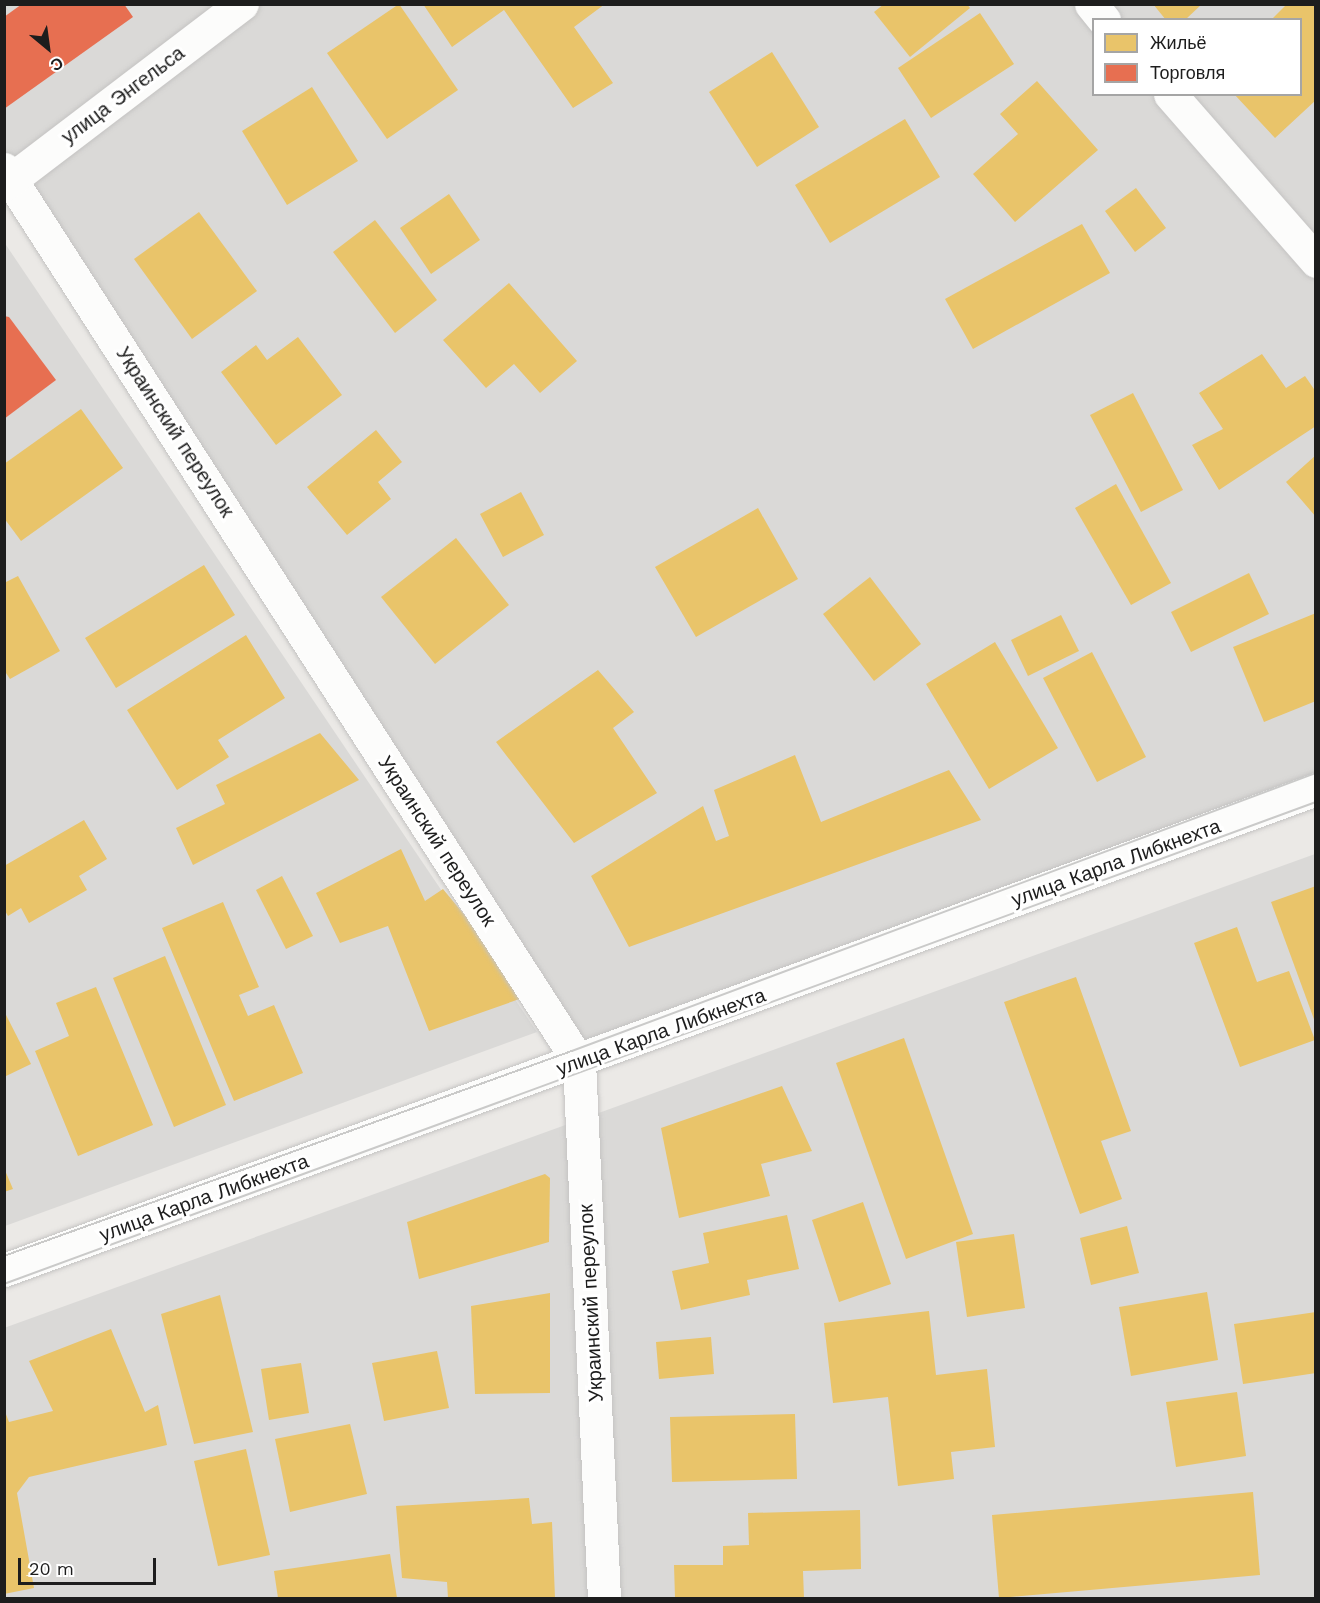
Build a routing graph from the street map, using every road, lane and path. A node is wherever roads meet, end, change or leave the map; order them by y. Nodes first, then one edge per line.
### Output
1 (242, 4) edge
2 (1091, 4) edge
3 (1102, 18) edge
4 (1172, 96) edge
5 (7, 178) edge
6 (1316, 261) edge
7 (1316, 789) edge
8 (579, 1062) junction
9 (4, 1270) edge
10 (604, 1599) edge

1 - 5 street, улица Энгельса
2 - 3 street
4 - 6 street
5 - 8 street, Украинский переулок
7 - 8 street, улица Карла Либкнехта
8 - 9 street, улица Карла Либкнехта
8 - 10 street, Украинский переулок

